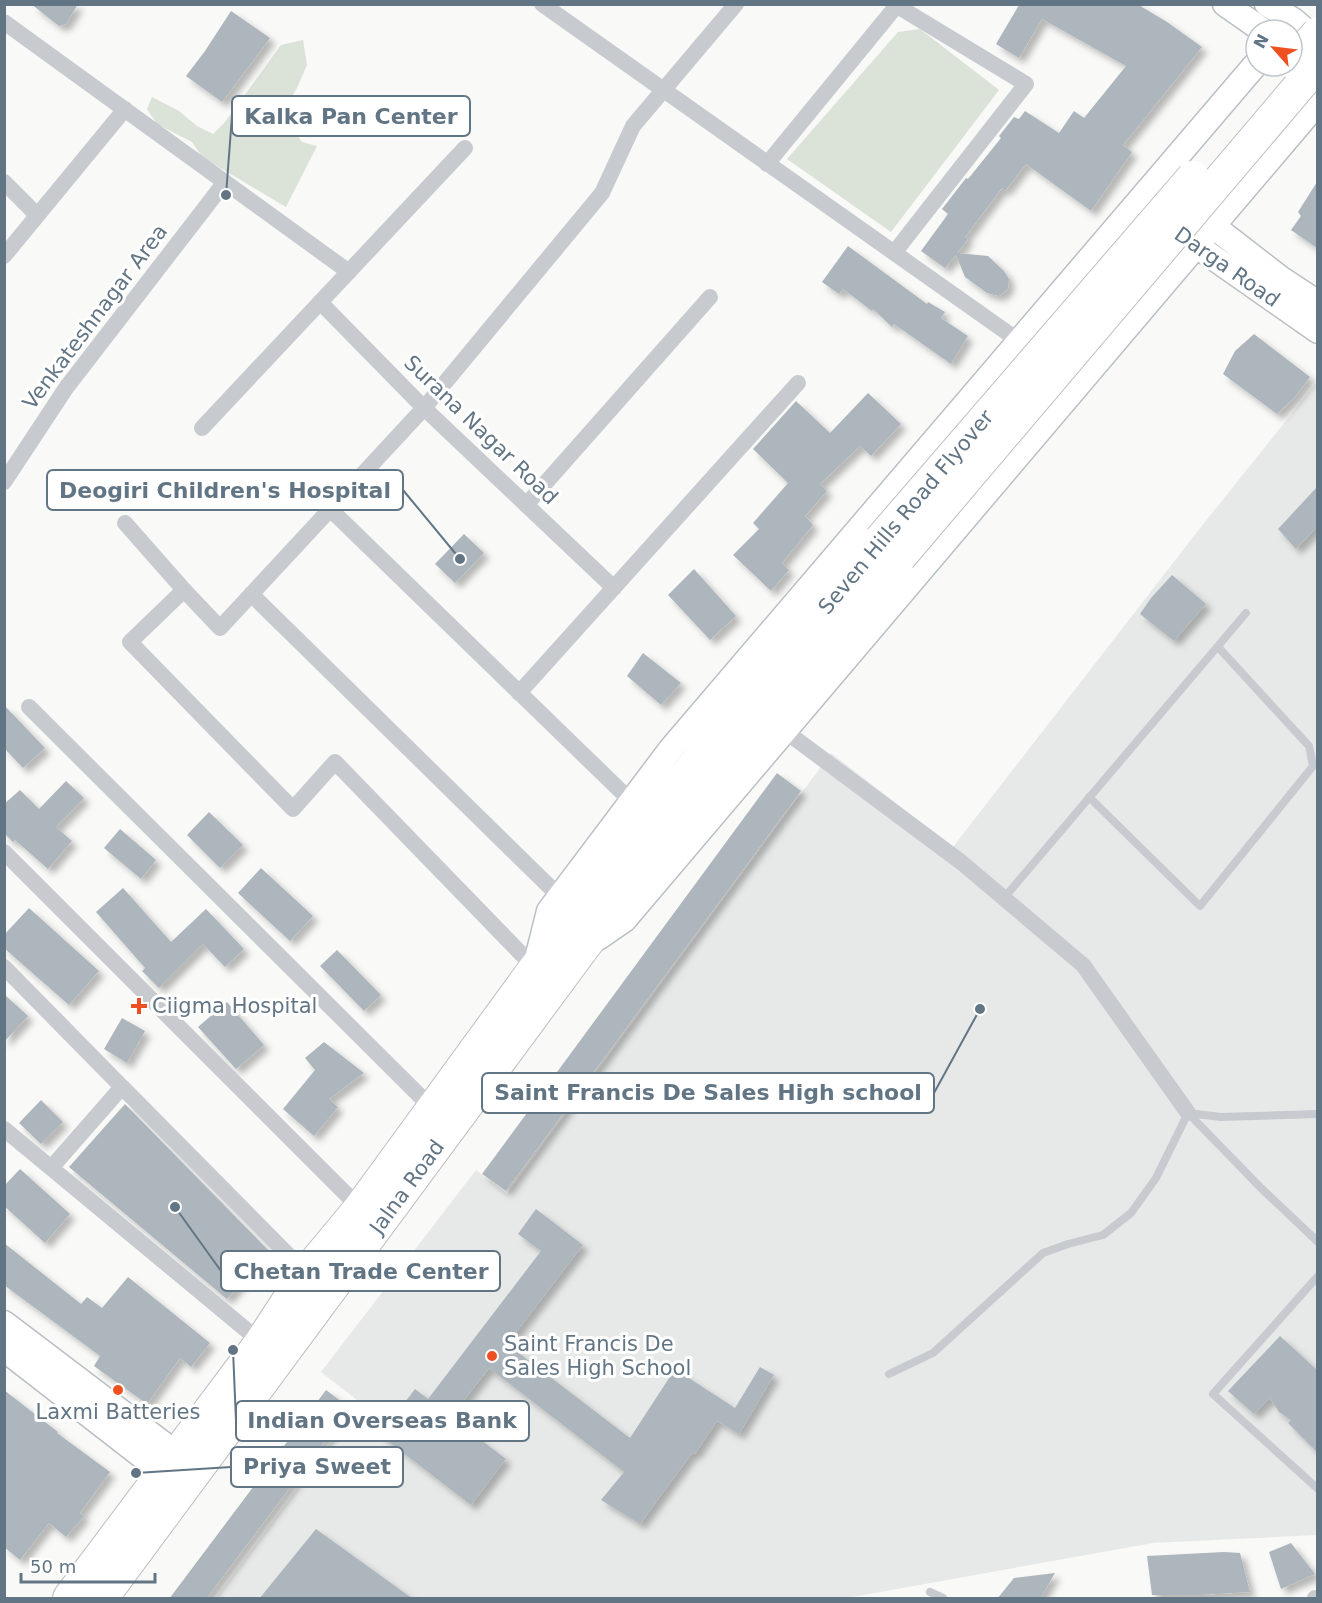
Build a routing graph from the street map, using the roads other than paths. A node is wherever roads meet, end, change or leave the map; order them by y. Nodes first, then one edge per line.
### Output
1 (542, 4) edge
2 (736, 4) edge
3 (1225, 4) edge
4 (1267, 4) edge
5 (897, 5) edge
6 (1245, 18) edge
7 (1293, 18) edge
8 (4, 22) edge
9 (1304, 26) edge
10 (1317, 41) edge
11 (1317, 64) edge
12 (1304, 65) edge
13 (1317, 76) edge
14 (1244, 78) edge
15 (1279, 78) edge
16 (663, 91) junction
17 (1317, 102) edge
18 (125, 109) junction
19 (465, 148) dead end
20 (767, 164) junction
21 (1156, 181) junction
22 (4, 182) edge
23 (225, 182) junction
24 (1138, 202) junction
25 (38, 215) junction
26 (1213, 225) junction
27 (1196, 246) junction
28 (894, 253) junction
29 (4, 256) edge
30 (349, 272) junction
31 (710, 297) dead end
32 (320, 302) junction
33 (1317, 303) edge
34 (1317, 331) edge
35 (1019, 341) junction
36 (798, 383) dead end
37 (424, 408) junction
38 (201, 428) dead end
39 (4, 482) edge
40 (526, 505) junction
41 (330, 509) junction
42 (125, 523) dead end
43 (614, 588) junction
44 (184, 590) junction
45 (251, 594) junction
46 (1246, 613) dead end
47 (1218, 647) junction
48 (519, 693) junction
49 (29, 707) dead end
50 (785, 731) junction
51 (1089, 797) junction
52 (631, 801) junction
53 (4, 852) edge
54 (1004, 898) junction
55 (571, 922) junction
56 (4, 967) edge
57 (535, 968) junction
58 (122, 1087) junction
59 (433, 1109) junction
60 (1188, 1113) junction
61 (1317, 1114) edge
62 (4, 1129) edge
63 (51, 1167) junction
64 (360, 1208) junction
65 (1317, 1242) edge
66 (306, 1273) junction
67 (1317, 1276) edge
68 (261, 1342) junction
69 (9, 1344) edge
70 (889, 1374) dead end
71 (171, 1464) junction
72 (1317, 1489) edge
73 (930, 1592) dead end
74 (69, 1599) edge
75 (102, 1599) edge
76 (943, 1599) edge

1 - 16 street
2 - 16 street
3 - 6 street
4 - 7 street
5 - 20 street
5 - 28 street
8 - 18 street
9 - 10 street
11 - 55 highway, Seven Hills Road Flyover, bridge
12 - 13 street
14 - 21 street
15 - 55 highway, Seven Hills Road Flyover, bridge
16 - 20 street
16 - 37 street
17 - 26 street
18 - 23 street
18 - 25 street
19 - 30 street
20 - 28 street
21 - 24 street
21 - 26 street, Darga Road
22 - 25 street
23 - 30 street
23 - 39 street, Venkateshnagar Area
24 - 27 street, Darga Road
24 - 35 street
25 - 29 street
26 - 27 street
26 - 33 street, Darga Road
27 - 34 street, Darga Road
27 - 50 street
28 - 35 street
30 - 32 street
31 - 40 street
32 - 37 street, Surana Nagar Road
32 - 38 street
35 - 52 street
36 - 43 street
37 - 40 street, Surana Nagar Road
37 - 41 street
40 - 43 street, Surana Nagar Road
41 - 45 street
41 - 48 street
42 - 44 street
43 - 48 street
44 - 45 street
44 - 57 street
45 - 55 street
46 - 47 lane
47 - 51 lane
47 - 51 lane
48 - 52 street
49 - 59 street
50 - 54 street
50 - 55 street
51 - 54 lane
52 - 55 street
53 - 64 street
54 - 60 street
55 - 57 highway, Seven Hills Road Flyover
55 - 75 highway, Jalna Road
56 - 58 street
57 - 59 highway, Jalna Road
58 - 63 street
58 - 66 street
59 - 64 highway, Jalna Road
60 - 61 lane
60 - 65 lane
60 - 70 lane
62 - 63 street
63 - 68 street
64 - 66 highway, Jalna Road
66 - 68 highway, Jalna Road
67 - 72 lane
68 - 71 highway, Jalna Road
69 - 71 street
71 - 74 highway, Jalna Road
73 - 76 lane

